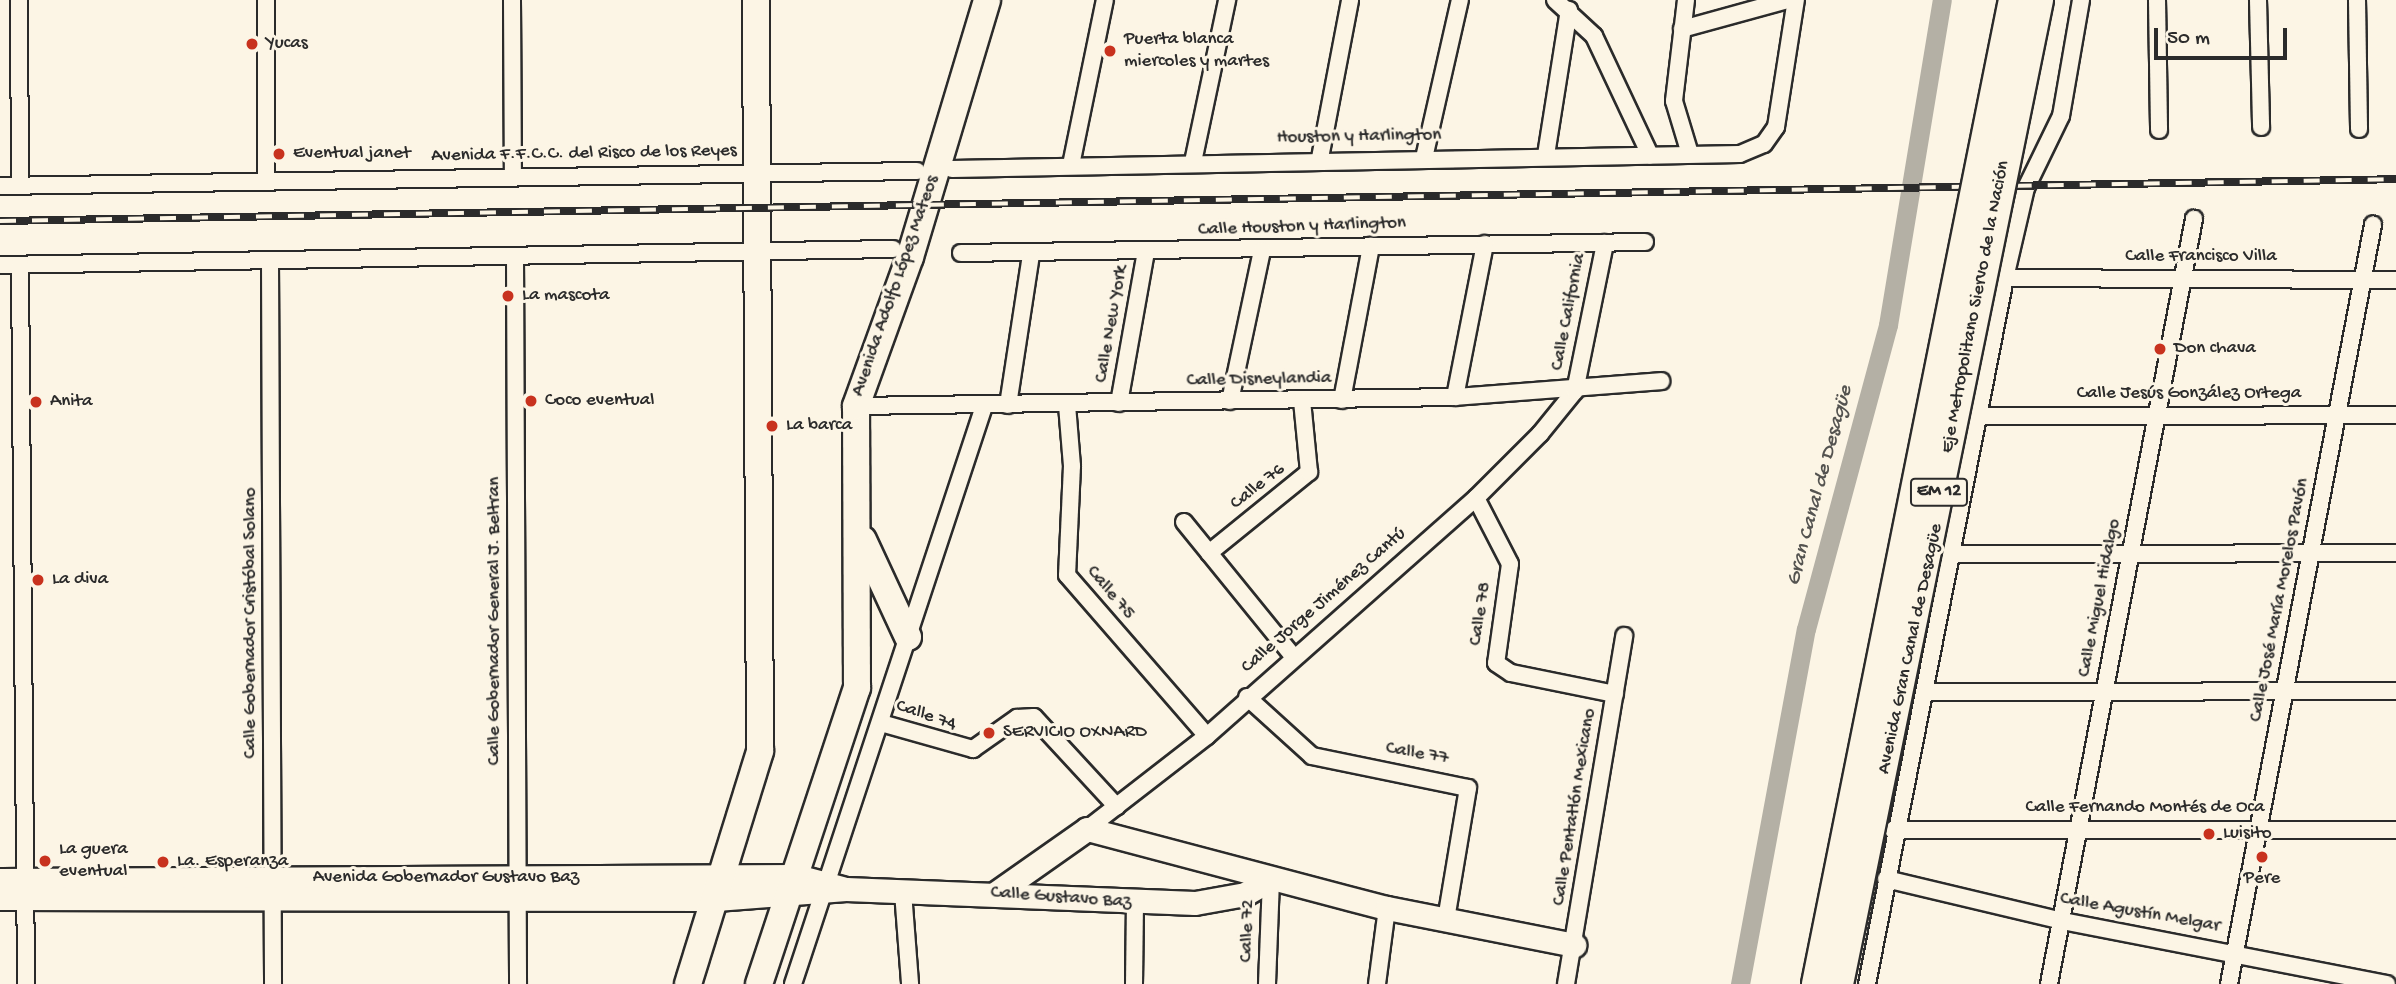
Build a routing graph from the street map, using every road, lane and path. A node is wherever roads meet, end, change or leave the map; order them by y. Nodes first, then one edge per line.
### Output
1 (19, 0) edge
2 (266, 0) edge
3 (512, 0) edge
4 (756, 0) edge
5 (988, 0) edge
6 (1105, 0) edge
7 (1227, 0) edge
8 (1350, 0) edge
9 (1460, 0) edge
10 (1555, 0) edge
11 (1686, 0) edge
12 (1787, 0) edge
13 (1796, 0) edge
14 (2014, 0) edge
15 (2038, 0) edge
16 (2081, 0) edge
17 (2157, 0) edge
18 (2258, 0) edge
19 (2357, 0) edge
20 (1569, 10) junction
21 (1682, 29) junction
22 (2261, 127) dead end
23 (2359, 129) dead end
24 (2159, 130) dead end
25 (1690, 154) junction
26 (1546, 155) junction
27 (1650, 155) junction
28 (1321, 158) junction
29 (1424, 158) junction
30 (1193, 162) junction
31 (1071, 165) junction
32 (952, 169) dead end
33 (917, 171) dead end
34 (755, 172) junction
35 (513, 177) junction
36 (266, 181) junction
37 (0, 186) edge
38 (20, 186) junction
39 (2194, 219) dead end
40 (2373, 225) dead end
41 (1645, 242) dead end
42 (1605, 243) junction
43 (1485, 244) junction
44 (1371, 246) junction
45 (893, 249) dead end
46 (1262, 250) junction
47 (961, 253) dead end
48 (1146, 253) junction
49 (758, 254) junction
50 (1031, 255) junction
51 (515, 257) junction
52 (270, 262) junction
53 (0, 265) edge
54 (20, 265) junction
55 (2006, 278) junction
56 (2184, 278) junction
57 (2361, 280) junction
58 (2396, 280) edge
59 (1661, 381) dead end
60 (1575, 391) junction
61 (1455, 397) junction
62 (1342, 400) junction
63 (1230, 401) junction
64 (1302, 401) junction
65 (1119, 403) junction
66 (856, 405) junction
67 (984, 405) junction
68 (1008, 405) junction
69 (1067, 405) junction
70 (2157, 415) junction
71 (2337, 415) junction
72 (2396, 415) edge
73 (1983, 416) junction
74 (1476, 498) junction
75 (1184, 522) dead end
76 (858, 529) junction
77 (2130, 552) junction
78 (1209, 553) junction
79 (2312, 553) junction
80 (2396, 553) edge
81 (1952, 554) junction
82 (1624, 636) dead end
83 (908, 637) junction
84 (1292, 655) junction
85 (2283, 691) junction
86 (2396, 691) edge
87 (1924, 692) junction
88 (2104, 692) junction
89 (1615, 694) junction
90 (1247, 696) junction
91 (881, 723) junction
92 (1207, 736) junction
93 (826, 785) junction
94 (856, 795) junction
95 (1117, 807) junction
96 (2077, 828) junction
97 (1087, 829) junction
98 (2258, 829) junction
99 (1893, 830) junction
100 (2396, 830) edge
101 (1271, 879) junction
102 (1886, 879) junction
103 (0, 880) edge
104 (792, 886) junction
105 (517, 887) junction
106 (720, 888) junction
107 (26, 889) junction
108 (273, 889) junction
109 (831, 889) junction
110 (903, 892) junction
111 (996, 893) junction
112 (0, 898) edge
113 (1135, 903) junction
114 (1387, 908) junction
115 (1446, 920) junction
116 (2062, 921) junction
117 (1574, 945) junction
118 (2235, 951) junction
119 (26, 984) edge
120 (273, 984) edge
121 (517, 984) edge
122 (688, 984) edge
123 (759, 984) edge
124 (793, 984) edge
125 (910, 984) edge
126 (1135, 984) edge
127 (1267, 984) edge
128 (1377, 984) edge
129 (1566, 984) edge
130 (1817, 984) edge
131 (1838, 984) edge
132 (1867, 984) edge
133 (2049, 984) edge
134 (2229, 984) edge
135 (2387, 984) edge

1 - 38 street
2 - 36 street
3 - 35 street
4 - 34 main road
5 - 66 main road, Avenida Adolfo López Mateos
6 - 31 street
7 - 30 street
8 - 28 street
9 - 29 street
10 - 20 street
11 - 21 street
12 - 21 street
13 - 25 street, Houston y Harlington
14 - 130 highway, Eje Metropolitano Siervo de la Nación / EM 12, bridge
15 - 131 highway, Eje Metropolitano Siervo de la Nación / EM 12, bridge
16 - 55 street, Avenida Gran Canal de Desagüe
17 - 24 street
18 - 22 street
19 - 23 street
20 - 26 street
20 - 27 street
21 - 25 street
25 - 27 street, Houston y Harlington
26 - 27 street, Houston y Harlington
26 - 29 street, Houston y Harlington
28 - 29 street, Houston y Harlington
28 - 30 street, Houston y Harlington
30 - 31 street, Houston y Harlington
31 - 32 street, Houston y Harlington
33 - 34 street, Avenida F.F.C.C. del Risco de los Reyes
34 - 35 street, Avenida F.F.C.C. del Risco de los Reyes
34 - 49 main road
35 - 36 street, Avenida F.F.C.C. del Risco de los Reyes
36 - 38 street, Avenida F.F.C.C. del Risco de los Reyes
37 - 38 street, Avenida F.F.C.C. del Risco de los Reyes
39 - 56 street, Calle Miguel Hidalgo
40 - 57 street, Calle José María Morelos Pavón
41 - 42 street, Calle Houston y Harlington
42 - 43 street, Calle Houston y Harlington
42 - 60 street, Calle California
43 - 44 street, Calle Houston y Harlington
43 - 61 street
44 - 46 street, Calle Houston y Harlington
44 - 62 street
45 - 49 street
46 - 48 street, Calle Houston y Harlington
46 - 63 street
47 - 50 street, Calle Houston y Harlington
48 - 50 street, Calle Houston y Harlington
48 - 65 street, Calle New York
49 - 51 street
49 - 106 main road
50 - 68 street
51 - 52 street
51 - 105 street, Calle Gobernador General J. Beltran
52 - 54 street
52 - 108 street, Calle Gobernador Cristóbal Solano
53 - 54 street
54 - 107 street
55 - 56 street, Calle Francisco Villa
55 - 73 street, Avenida Gran Canal de Desagüe
56 - 57 street, Calle Francisco Villa
56 - 70 street, Calle Miguel Hidalgo
57 - 58 street, Calle Francisco Villa
57 - 71 street, Calle José María Morelos Pavón
59 - 60 street, Calle Disneylandia
60 - 61 street, Calle Disneylandia
60 - 74 street, Calle Jorge Jiménez Cantú
61 - 62 street, Calle Disneylandia
62 - 64 street, Calle Disneylandia
63 - 64 street, Calle Disneylandia
63 - 65 street, Calle Disneylandia
64 - 78 street, Calle 76
65 - 69 street, Calle Disneylandia
66 - 67 street, Calle Disneylandia
66 - 76 main road, Avenida Adolfo López Mateos
67 - 68 street, Calle Disneylandia
67 - 83 street
68 - 69 street, Calle Disneylandia
69 - 92 street, Calle 75
70 - 71 street, Calle Jesús González Ortega
70 - 73 street, Calle Jesús González Ortega
70 - 77 street, Calle Miguel Hidalgo
71 - 72 street, Calle Jesús González Ortega
71 - 79 street, Calle José María Morelos Pavón
73 - 81 street, Avenida Gran Canal de Desagüe
74 - 84 street, Calle Jorge Jiménez Cantú
74 - 89 street, Calle 78
75 - 78 street
76 - 83 main road
76 - 93 main road, Avenida Adolfo López Mateos
77 - 79 street
77 - 81 street
77 - 88 street, Calle Miguel Hidalgo
78 - 84 street
79 - 80 street
79 - 85 street, Calle José María Morelos Pavón
81 - 87 street, Avenida Gran Canal de Desagüe
82 - 89 street, Calle Pentatlón Mexicano
83 - 91 street
84 - 90 street, Calle Jorge Jiménez Cantú
85 - 86 street
85 - 88 street
85 - 98 street, Calle José María Morelos Pavón
87 - 88 street
87 - 99 street, Avenida Gran Canal de Desagüe
88 - 96 street, Calle Miguel Hidalgo
89 - 117 street, Calle Pentatlón Mexicano
90 - 92 street, Calle Jorge Jiménez Cantú
90 - 115 street, Calle 77
91 - 94 street
91 - 95 street, Calle 74
92 - 95 street, Calle Jorge Jiménez Cantú
93 - 94 street
93 - 104 main road, Avenida Adolfo López Mateos
94 - 109 street
95 - 97 street, Calle Jorge Jiménez Cantú
96 - 98 street, Calle Fernando Montés de Oca
96 - 99 street, Calle Fernando Montés de Oca
96 - 116 street, Calle Miguel Hidalgo
97 - 101 street
97 - 111 street
98 - 100 street, Calle Fernando Montés de Oca
98 - 118 street, Calle José María Morelos Pavón
99 - 102 street, Avenida Gran Canal de Desagüe
101 - 113 street, Calle Gustavo Baz
101 - 114 street
101 - 127 street, Calle 72
102 - 116 street, Calle Agustín Melgar
102 - 132 street, Avenida Gran Canal de Desagüe
103 - 107 street, Avenida Gobernador Gustavo Baz
104 - 106 street, Calle Gustavo Baz
104 - 109 street, Calle Gustavo Baz
104 - 123 main road, Avenida Adolfo López Mateos
105 - 106 street, Avenida Gobernador Gustavo Baz
105 - 108 street, Avenida Gobernador Gustavo Baz
105 - 121 street, Calle Gobernador General J. Beltran
106 - 122 main road
107 - 108 street, Avenida Gobernador Gustavo Baz
107 - 112 street, Avenida Gobernador Gustavo Baz
107 - 119 street
108 - 120 street, Calle Gobernador Cristóbal Solano
109 - 110 street, Calle Gustavo Baz
109 - 124 street
110 - 111 street, Calle Gustavo Baz
110 - 125 street
111 - 113 street, Calle Gustavo Baz
113 - 126 street
114 - 115 street
114 - 128 street
115 - 117 street
116 - 118 street, Calle Agustín Melgar
116 - 133 street, Calle Miguel Hidalgo
117 - 129 street, Calle Pentatlón Mexicano
118 - 134 street, Calle José María Morelos Pavón
118 - 135 street, Calle Agustín Melgar

